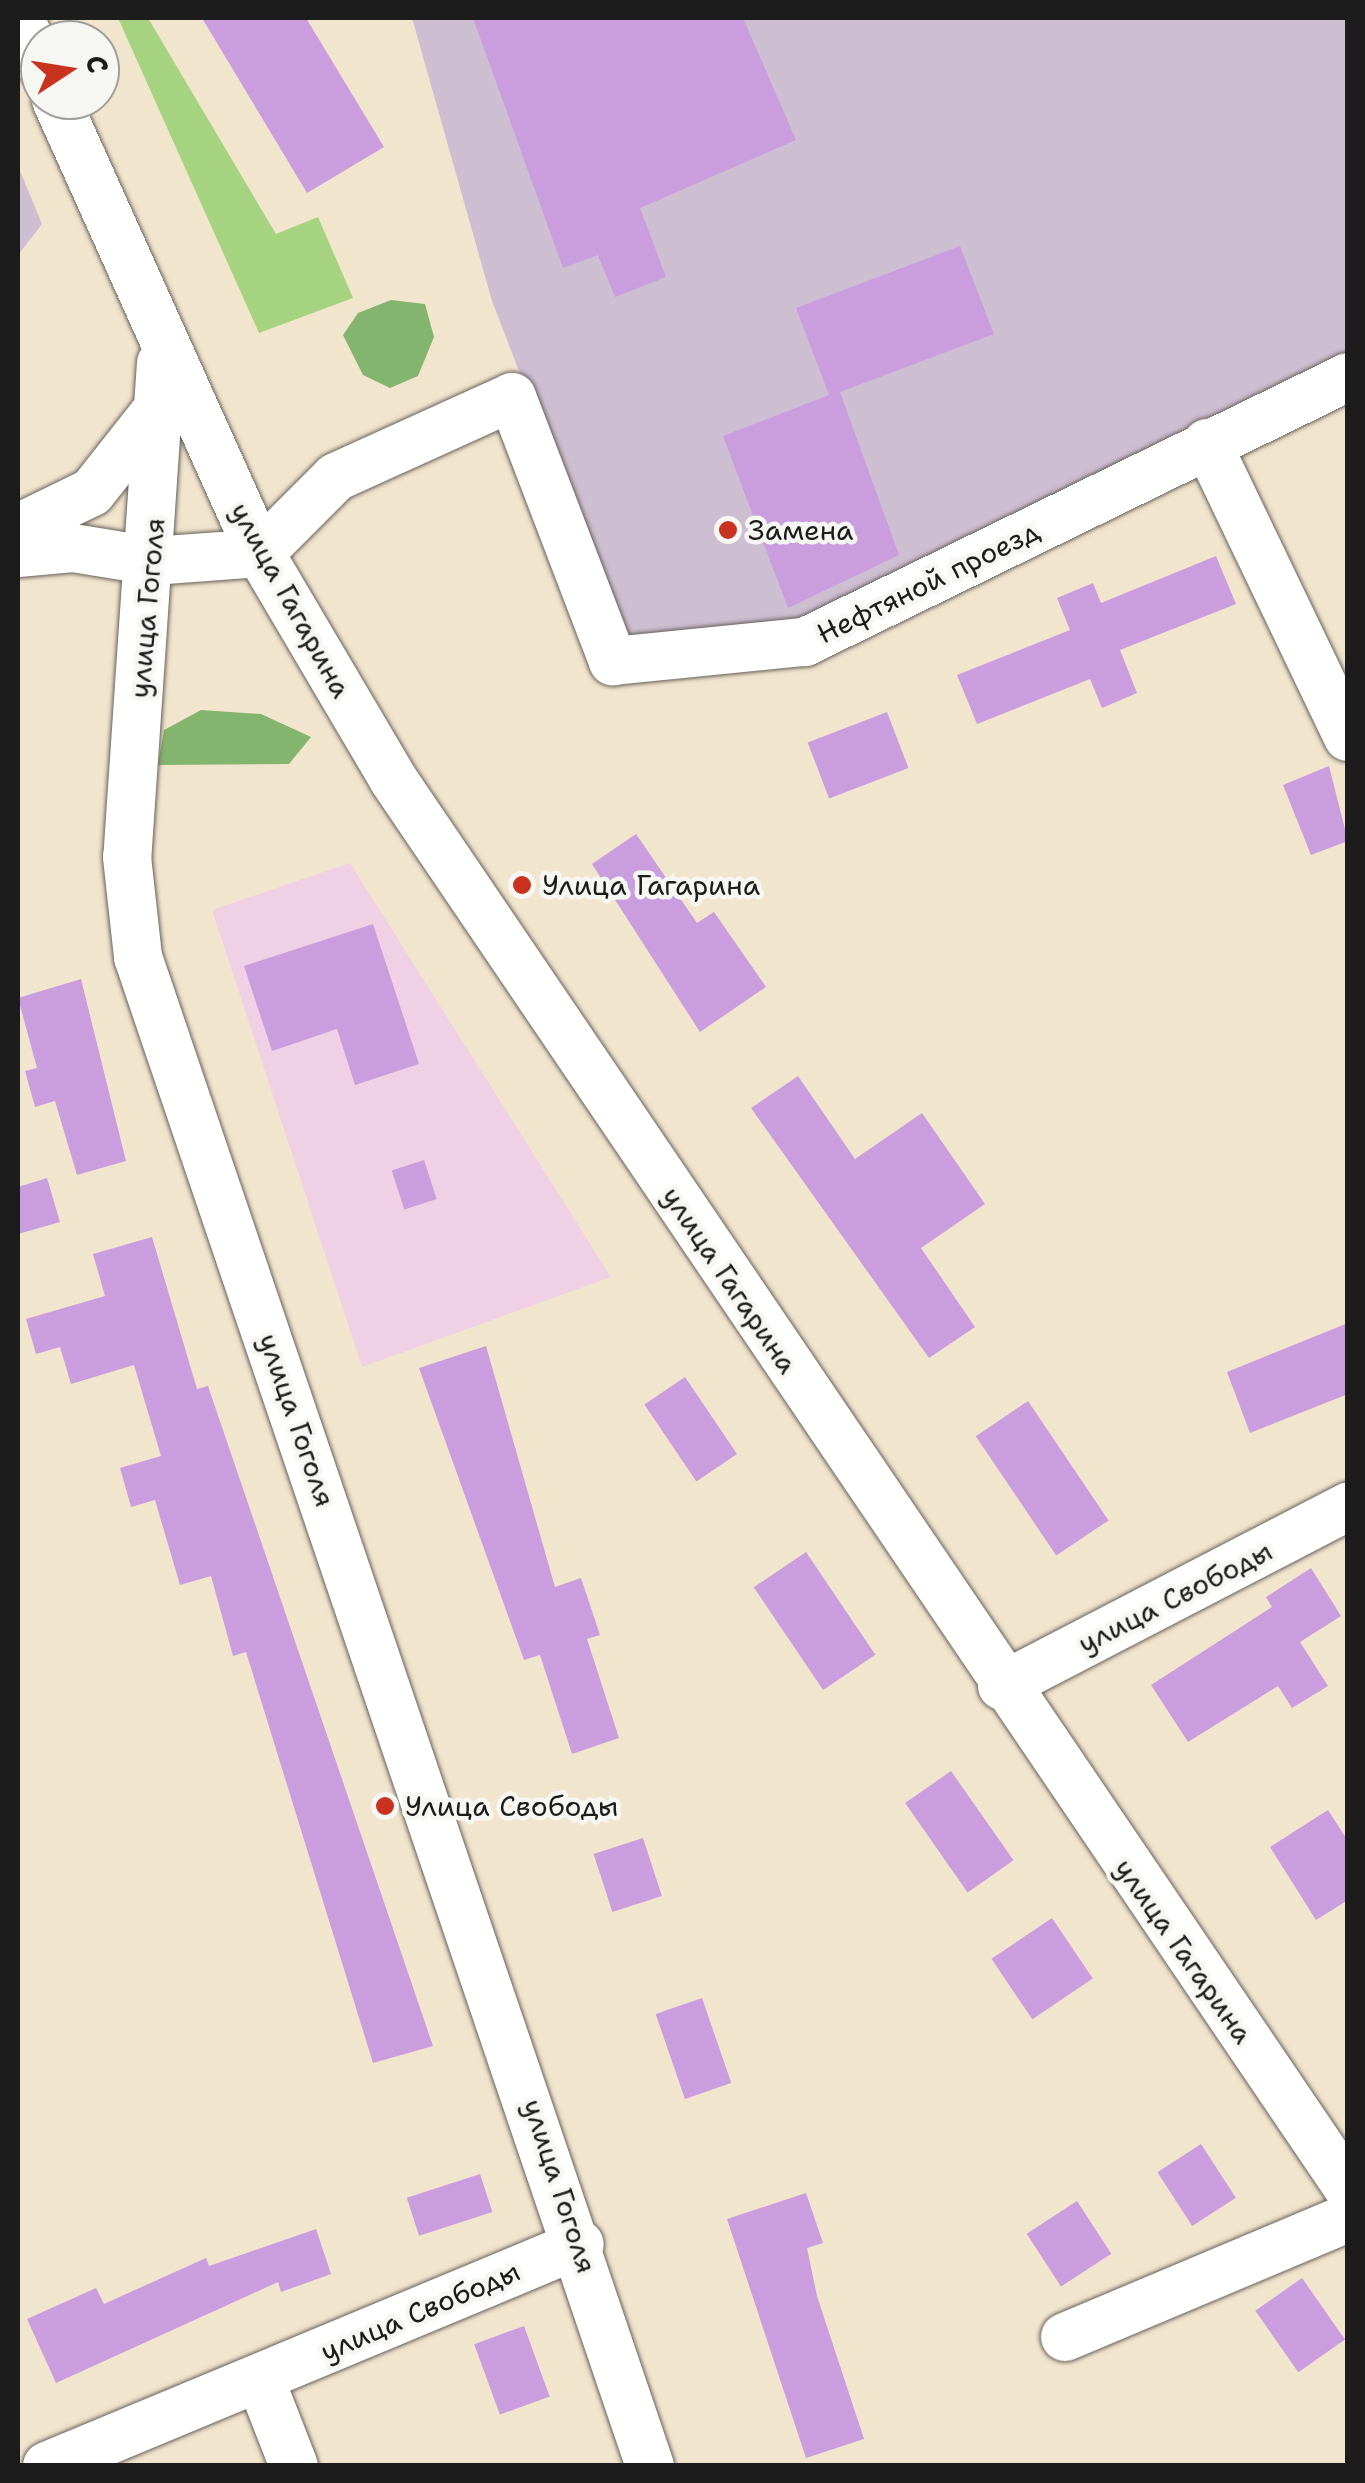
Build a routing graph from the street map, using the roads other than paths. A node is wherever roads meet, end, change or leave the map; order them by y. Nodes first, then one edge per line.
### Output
1 (65, 120) edge
2 (160, 344) junction
3 (1348, 377) edge
4 (163, 402) junction
5 (1207, 444) junction
6 (18, 528) edge
7 (260, 552) junction
8 (18, 553) edge
9 (152, 561) junction
10 (1348, 737) edge
11 (1348, 1507) edge
12 (1002, 1686) junction
13 (1348, 2188) edge
14 (1348, 2218) edge
15 (580, 2244) junction
16 (1065, 2337) dead end
17 (260, 2379) junction
18 (47, 2466) edge
19 (294, 2466) edge
20 (650, 2466) edge

1 - 2 street, улица Гагарина
2 - 4 street, улица Гоголя
2 - 7 street, улица Гагарина
3 - 5 street, Нефтяной проезд
4 - 6 street
4 - 9 street, улица Гоголя
5 - 7 street, Нефтяной проезд
5 - 10 street
7 - 9 street
7 - 12 street, улица Гагарина
8 - 9 street
9 - 15 street, улица Гоголя
11 - 12 street, улица Свободы
12 - 13 street, улица Гагарина
14 - 16 street
15 - 17 street, улица Свободы
15 - 20 street, улица Гоголя
17 - 18 street, улица Свободы
17 - 19 street

